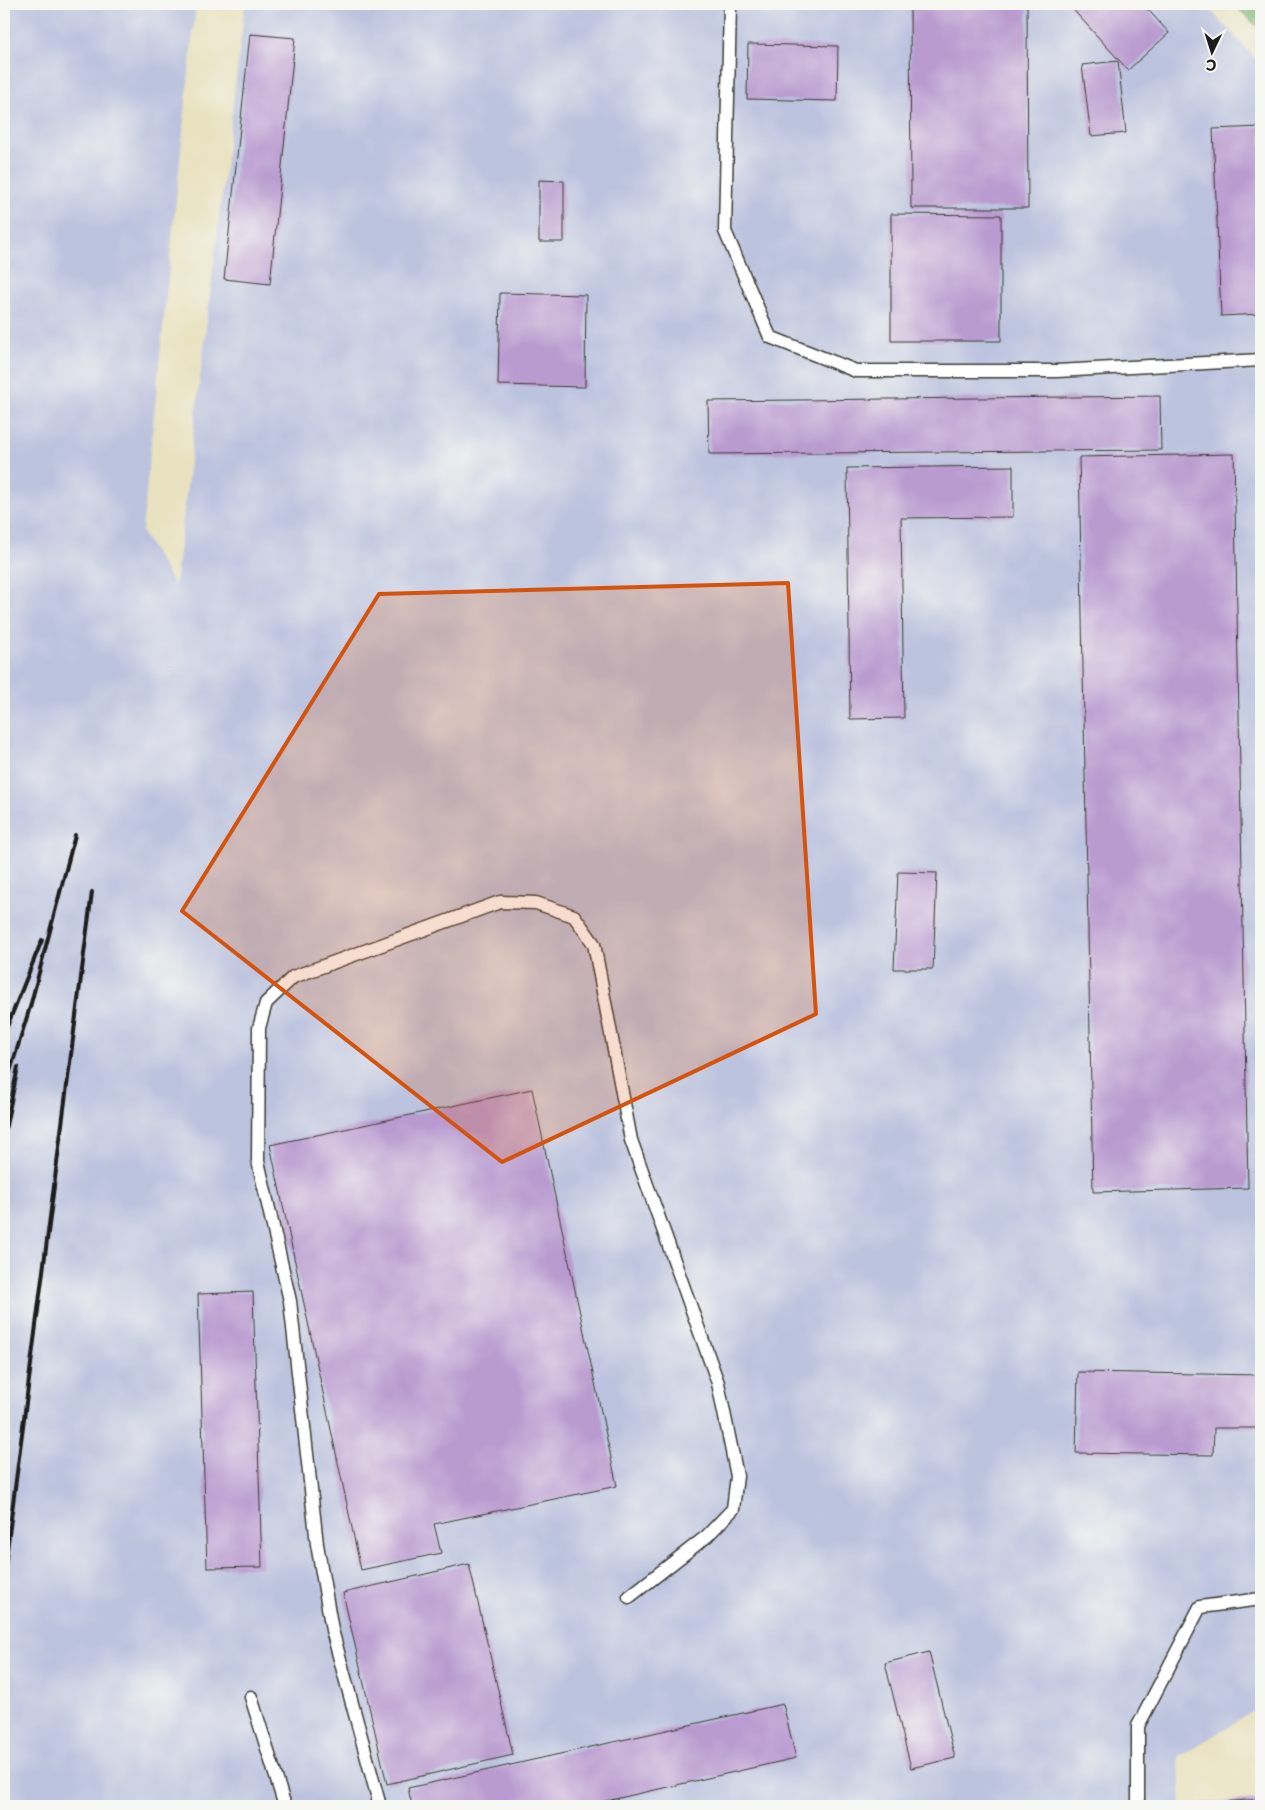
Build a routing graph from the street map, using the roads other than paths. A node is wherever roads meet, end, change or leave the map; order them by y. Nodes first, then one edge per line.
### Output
1 (730, 4) edge
2 (1261, 360) edge
3 (629, 1597) dead end
4 (1261, 1599) edge
5 (251, 1697) dead end
6 (285, 1806) edge
7 (380, 1806) edge
8 (1138, 1806) edge

1 - 2 lane
3 - 7 lane
4 - 8 lane
5 - 6 lane

